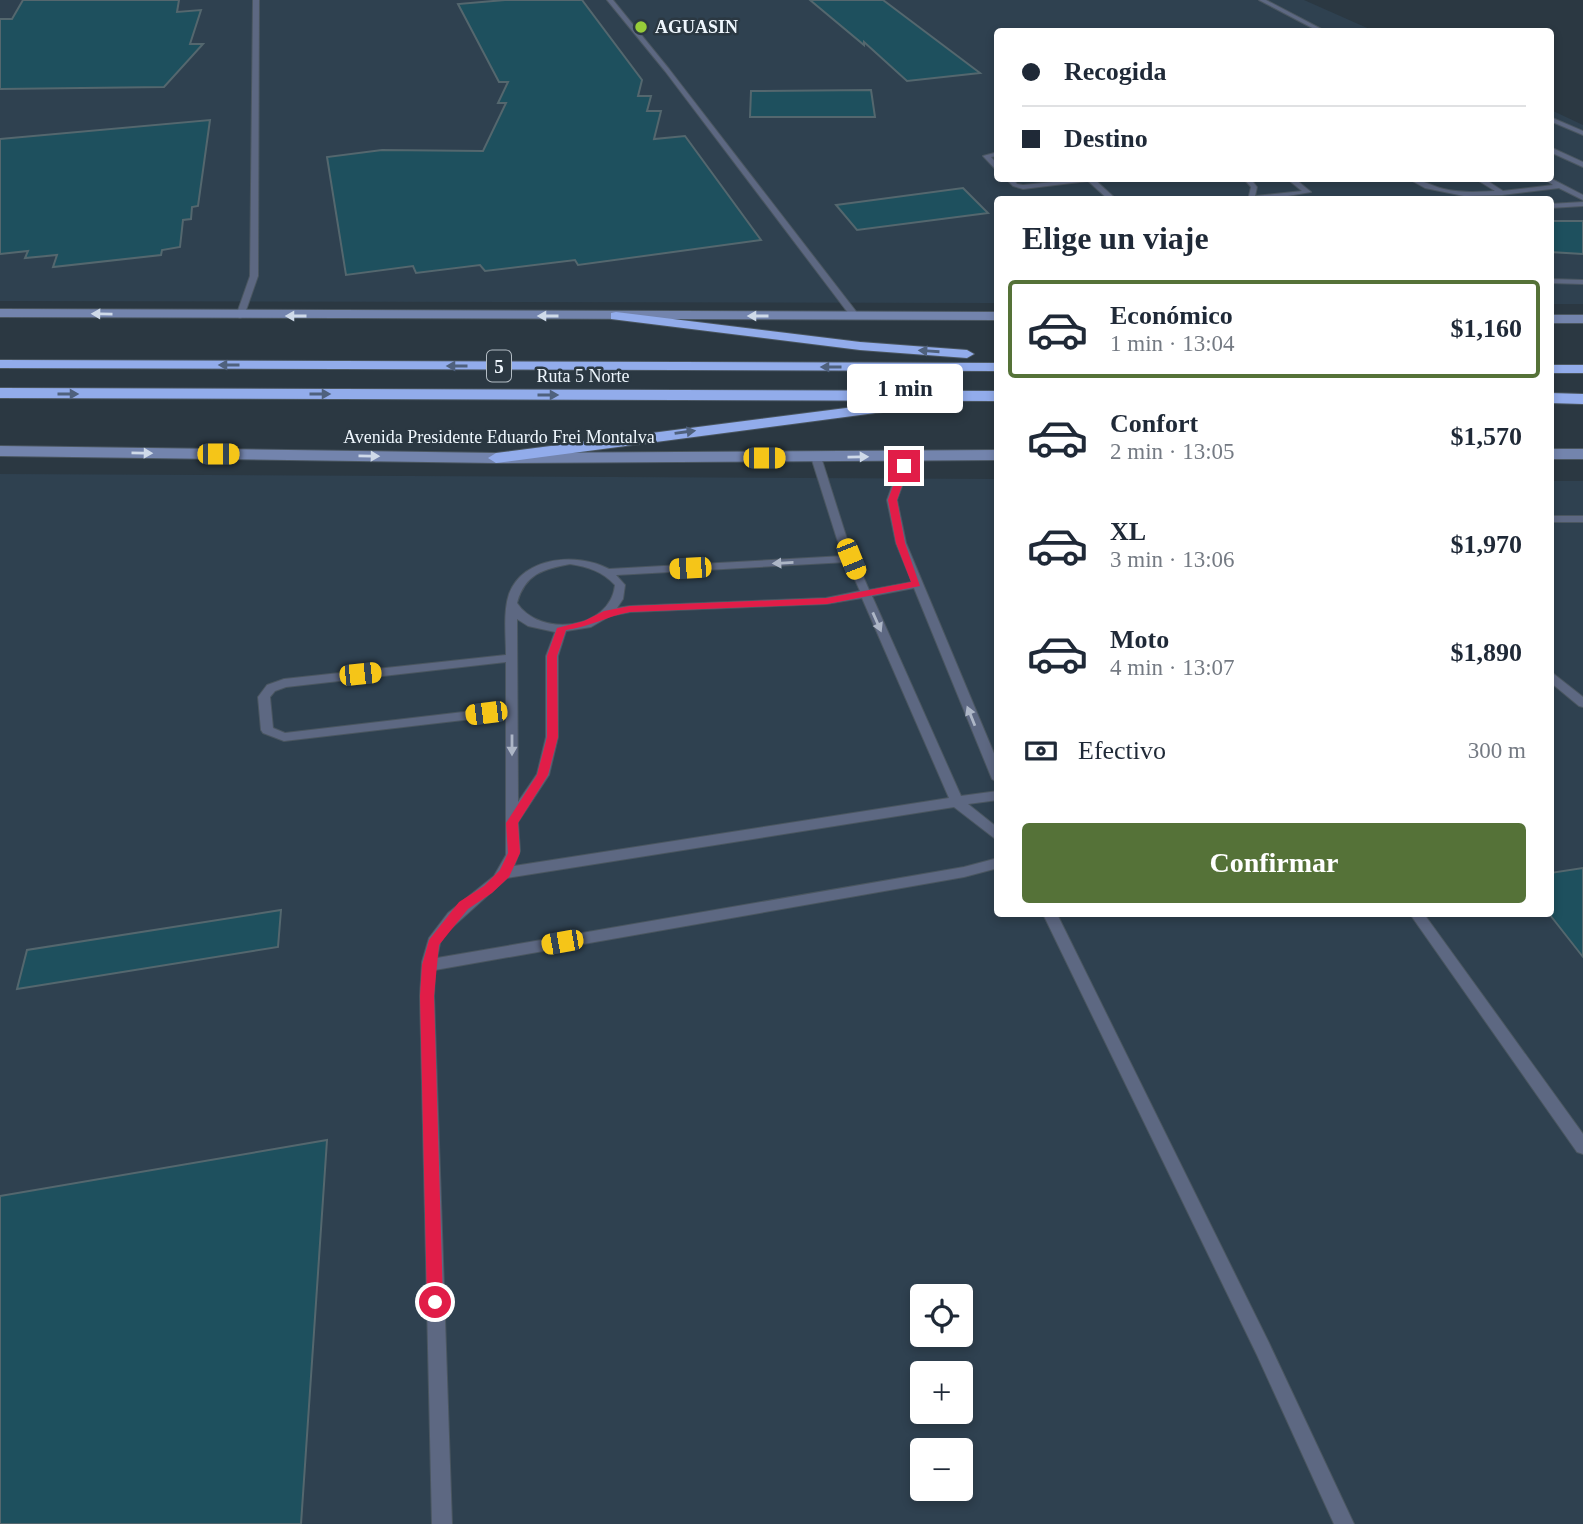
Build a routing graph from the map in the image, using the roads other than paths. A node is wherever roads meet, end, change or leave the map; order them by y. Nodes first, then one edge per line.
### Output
1 (256, 0) edge
2 (610, 0) edge
3 (1262, 0) edge
4 (1317, 28) edge
5 (1554, 120) edge
6 (1583, 133) edge
7 (1554, 151) edge
8 (994, 155) edge
9 (994, 165) edge
10 (1583, 165) edge
11 (1012, 182) edge
12 (1064, 182) edge
13 (1092, 182) edge
14 (1294, 182) edge
15 (1419, 182) edge
16 (1484, 182) edge
17 (1552, 182) edge
18 (1559, 186) junction
19 (1502, 192) junction
20 (1109, 196) edge
21 (1275, 196) edge
22 (1583, 198) edge
23 (1583, 204) edge
24 (1554, 206) edge
25 (1554, 281) edge
26 (1583, 282) edge
27 (0, 313) edge
28 (240, 316) junction
29 (616, 316) junction
30 (855, 316) junction
31 (994, 316) edge
32 (1554, 318) edge
33 (1583, 319) edge
34 (994, 356) edge
35 (0, 364) edge
36 (994, 367) edge
37 (1554, 369) edge
38 (1583, 369) edge
39 (0, 393) edge
40 (994, 396) edge
41 (994, 396) edge
42 (1554, 398) edge
43 (1583, 399) edge
44 (0, 451) edge
45 (1554, 454) edge
46 (1583, 454) edge
47 (994, 455) edge
48 (908, 456) junction
49 (816, 457) junction
50 (496, 458) junction
51 (1554, 519) edge
52 (1583, 519) edge
53 (851, 559) junction
54 (610, 572) junction
55 (917, 584) junction
56 (865, 594) junction
57 (512, 603) junction
58 (607, 613) junction
59 (562, 628) junction
60 (512, 658) junction
61 (1554, 678) edge
62 (1583, 703) edge
63 (512, 710) junction
64 (994, 769) edge
65 (994, 796) edge
66 (957, 802) junction
67 (512, 823) junction
68 (994, 833) edge
69 (994, 864) edge
70 (504, 873) junction
71 (1051, 917) edge
72 (1419, 917) edge
73 (429, 965) junction
74 (1583, 1147) edge
75 (442, 1524) edge
76 (1344, 1524) edge

1 - 28 lane
2 - 30 lane
3 - 4 lane
5 - 6 lane
7 - 10 lane
8 - 9 lane
11 - 12 lane
13 - 20 lane
14 - 21 lane
15 - 19 lane
16 - 19 lane
17 - 18 lane
18 - 19 lane
18 - 22 lane
23 - 24 lane
25 - 26 lane
28 -> 27 street
29 -> 28 street
30 -> 29 street
34 -> 29 highway
30 - 31 street
32 - 33 street
36 -> 35 highway, Ruta 5 Norte / 5
37 - 38 highway
39 -> 40 highway, Ruta 5 Norte / 5
50 -> 41 highway
42 - 43 highway
44 -> 50 street, Avenida Presidente Eduardo Frei Montalva
45 - 46 street
47 - 48 street, Avenida Presidente Eduardo Frei Montalva
49 -> 48 street, Avenida Presidente Eduardo Frei Montalva
48 - 55 lane
49 - 50 street, Avenida Presidente Eduardo Frei Montalva
49 - 53 lane
51 - 52 lane
53 -> 54 lane
53 - 56 lane
54 - 57 lane
54 - 58 lane
55 - 56 lane
64 -> 55 lane
56 - 58 lane
56 -> 66 lane
57 - 59 lane
57 - 60 lane
58 - 59 lane
59 - 67 lane
60 - 63 lane
60 - 63 lane
61 - 62 lane
63 -> 67 lane
65 - 66 lane
66 - 68 lane
66 - 70 lane
67 - 70 lane
69 - 73 lane
70 - 73 lane
71 - 76 lane
72 - 74 lane
73 - 75 lane

